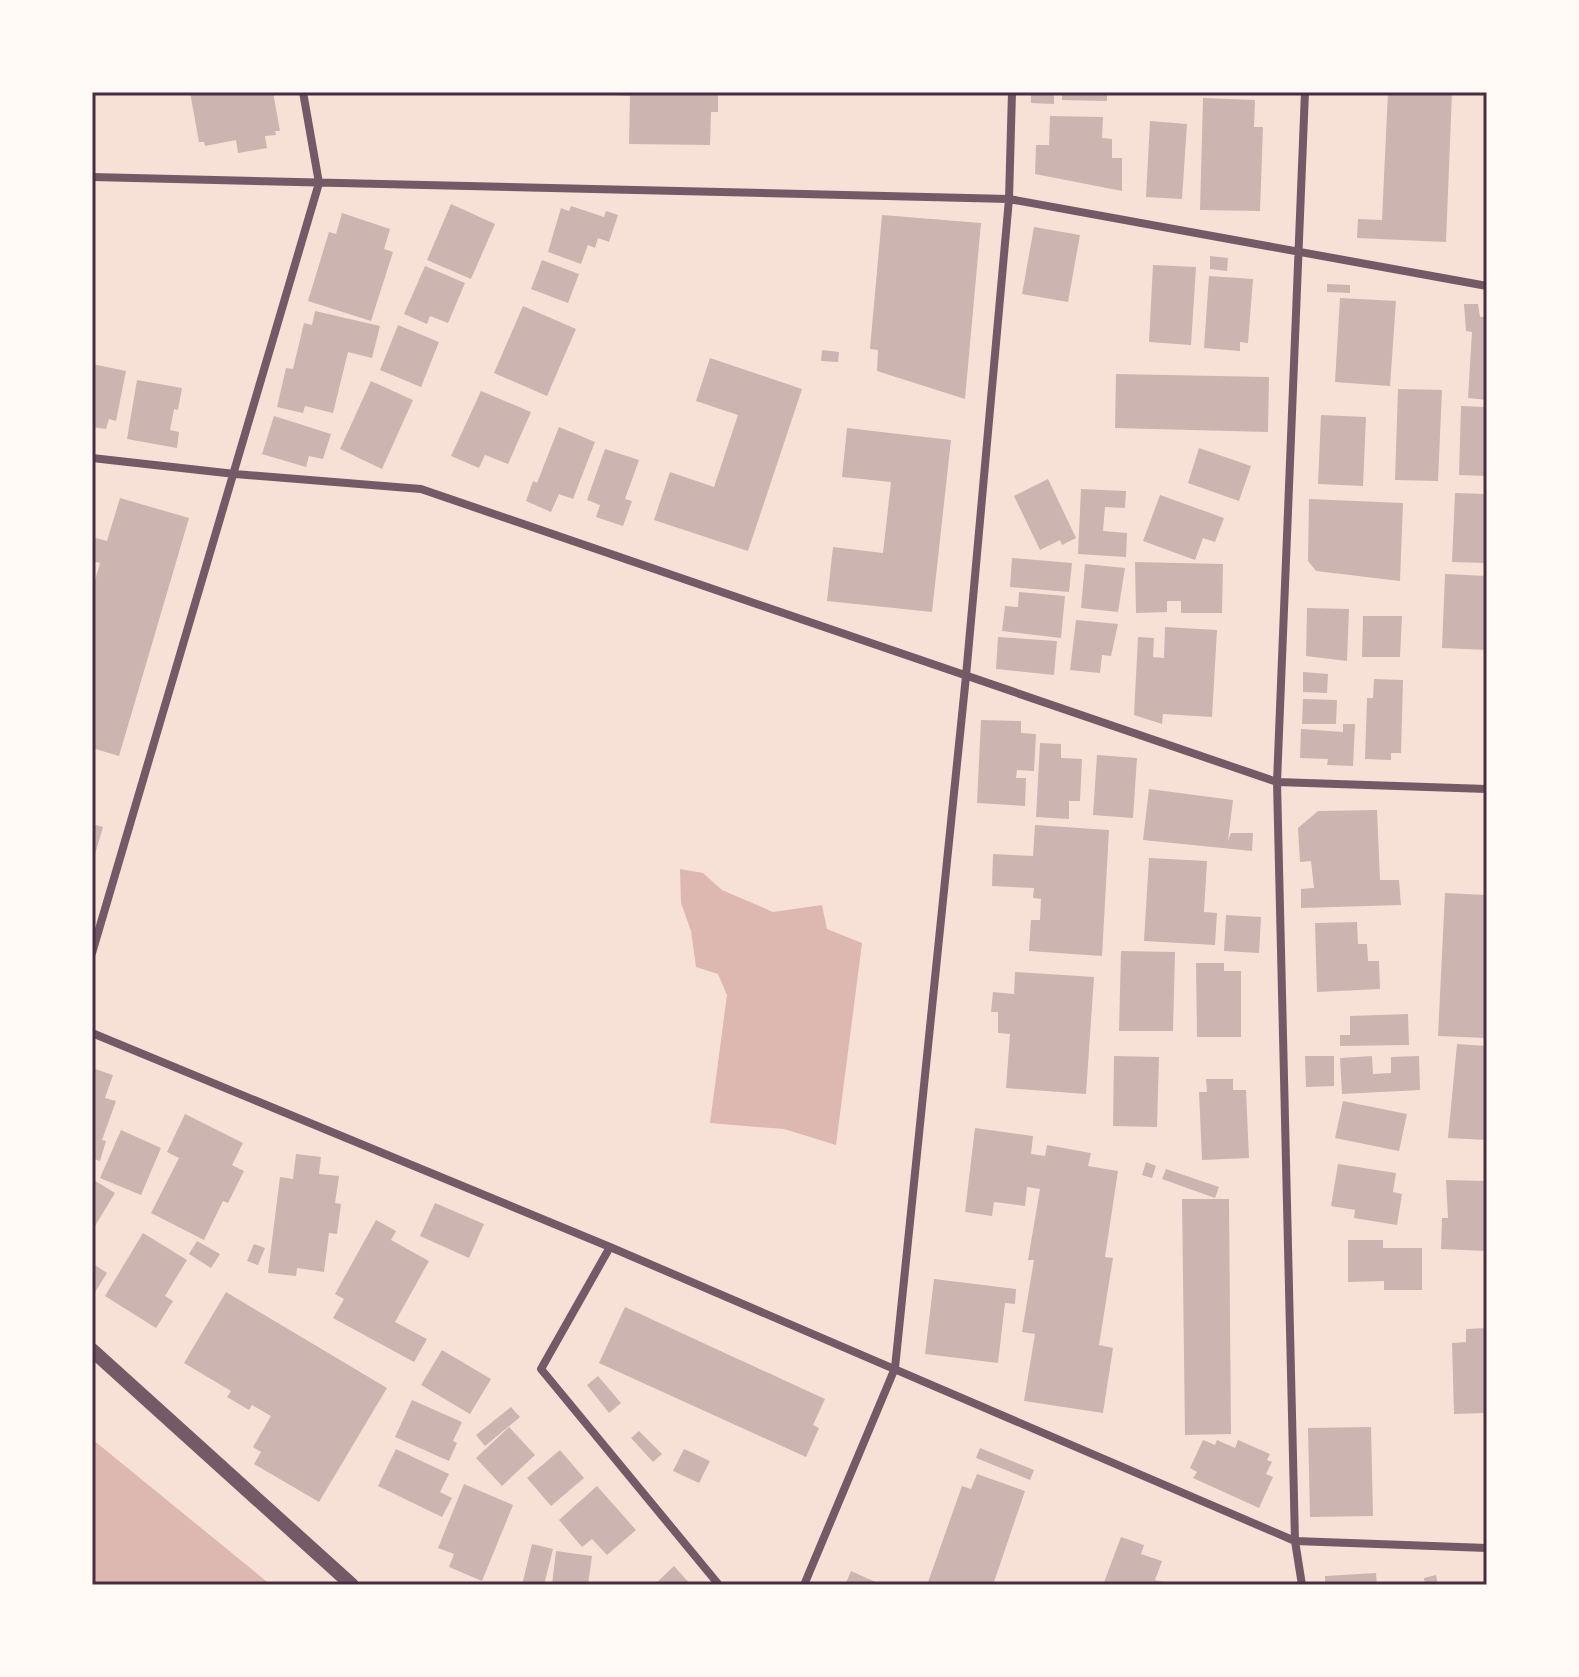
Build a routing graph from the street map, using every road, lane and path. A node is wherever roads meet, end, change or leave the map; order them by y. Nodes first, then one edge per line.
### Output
1 (303, 92) edge
2 (1012, 92) edge
3 (1305, 92) edge
4 (92, 177) edge
5 (319, 183) junction
6 (1009, 199) junction
7 (1299, 250) junction
8 (1487, 286) edge
9 (92, 458) edge
10 (235, 474) junction
11 (966, 676) junction
12 (1277, 782) junction
13 (1487, 789) edge
14 (92, 953) edge
15 (92, 1033) edge
16 (610, 1247) junction
17 (92, 1350) edge
18 (895, 1368) junction
19 (1295, 1541) junction
20 (1487, 1548) edge
21 (352, 1585) edge
22 (719, 1585) edge
23 (804, 1585) edge
24 (1302, 1585) edge

1 - 5 street
2 - 6 street
3 - 7 street
4 - 5 street
5 - 6 street
5 - 10 street
6 - 7 street
6 - 11 street
7 - 8 street
7 - 12 street
9 - 10 street
10 - 11 street
10 - 14 street
11 - 12 street
11 - 18 street
12 - 13 street
12 - 19 street
15 - 16 street
16 - 18 street
16 - 22 street
17 - 21 street
18 - 19 street
18 - 23 street
19 - 20 street
19 - 24 street

